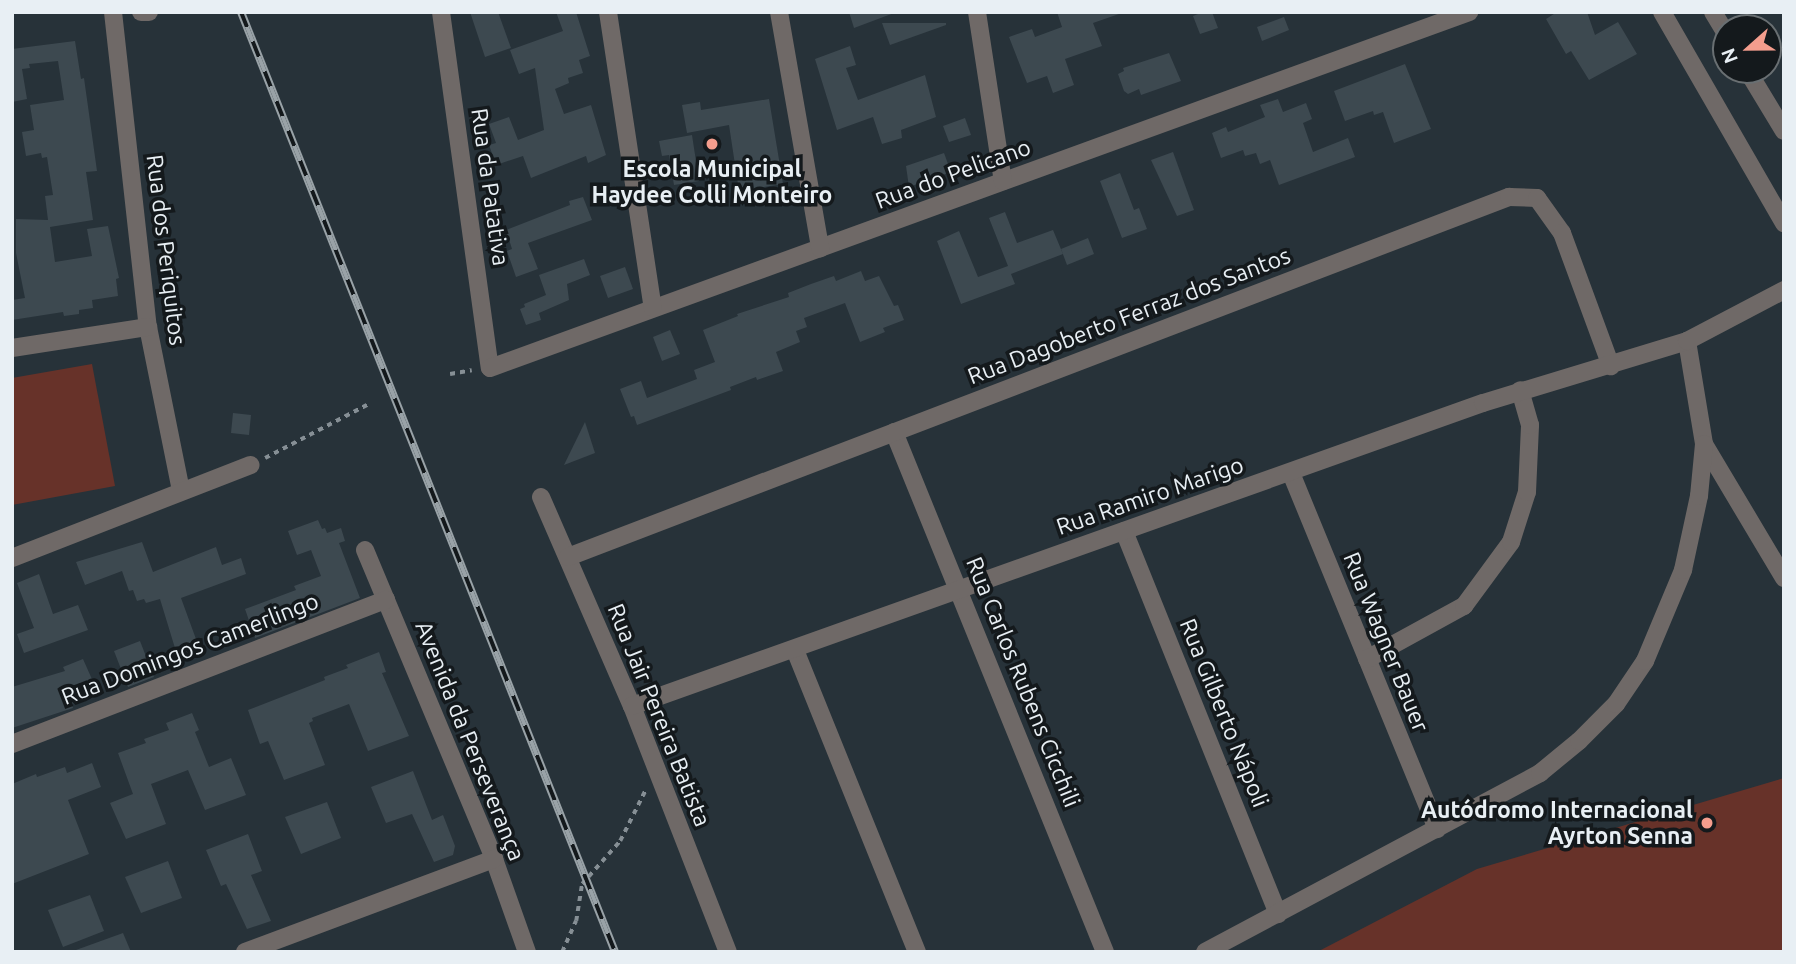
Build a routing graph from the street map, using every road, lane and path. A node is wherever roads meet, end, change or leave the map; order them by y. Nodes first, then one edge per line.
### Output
1 (113, 12) edge
2 (141, 12) edge
3 (149, 12) edge
4 (441, 12) edge
5 (608, 12) edge
6 (779, 12) edge
7 (976, 12) edge
8 (1469, 12) edge
9 (1662, 12) edge
10 (1428, 19) edge
11 (1755, 84) edge
12 (1784, 131) edge
13 (1003, 181) junction
14 (1784, 223) edge
15 (820, 248) junction
16 (1784, 290) edge
17 (653, 308) junction
18 (148, 327) junction
19 (1688, 341) junction
20 (12, 348) edge
21 (1611, 366) junction
22 (490, 368) junction
23 (450, 374) dead end
24 (1520, 390) junction
25 (367, 405) dead end
26 (894, 432) junction
27 (1704, 444) junction
28 (251, 465) joint
29 (1291, 473) junction
30 (181, 491) junction
31 (541, 497) dead end
32 (1124, 531) junction
33 (365, 550) dead end
34 (568, 557) junction
35 (12, 558) edge
36 (1784, 578) edge
37 (959, 589) junction
38 (386, 600) junction
39 (795, 650) junction
40 (1367, 659) junction
41 (632, 706) junction
42 (12, 744) edge
43 (656, 772) junction
44 (1437, 829) junction
45 (494, 859) junction
46 (1278, 914) junction
47 (245, 952) edge
48 (527, 952) edge
49 (562, 952) edge
50 (729, 952) edge
51 (917, 952) edge
52 (1105, 952) edge
53 (1205, 952) edge

1 - 18 street, Rua dos Periquitos
2 - 3 street
4 - 22 street, Rua da Patativa
5 - 17 street
6 - 15 street
7 - 13 street
8 - 10 street, Rua do Pelicano
9 - 14 street
10 - 13 street, Rua do Pelicano
11 - 12 street
13 - 15 street, Rua do Pelicano
15 - 17 street, Rua do Pelicano
16 - 19 street, Rua Ramiro Marigo
17 - 22 street, Rua do Pelicano
18 - 20 street
18 - 30 street, Rua dos Periquitos
19 - 21 street, Rua Ramiro Marigo
19 - 27 street
21 - 24 street, Rua Ramiro Marigo
21 - 26 street, Rua Dagoberto Ferraz dos Santos
22 - 23 path
24 - 29 street, Rua Ramiro Marigo
24 - 40 street
25 - 28 path
26 - 34 street, Rua Dagoberto Ferraz dos Santos
26 - 37 street, Rua Carlos Rubens Cicchili
27 - 36 street
27 - 44 street
28 - 30 street
29 - 32 street, Rua Ramiro Marigo
29 - 40 street, Rua Wagner Bauer
30 - 35 street
31 - 34 street, Rua Jair Pereira Batista
32 - 37 street, Rua Ramiro Marigo
32 - 46 street, Rua Gilberto Nápoli
33 - 38 street, Avenida da Perseverança
34 - 41 street, Rua Jair Pereira Batista
37 - 39 street, Rua Ramiro Marigo
37 - 52 street, Rua Carlos Rubens Cicchili
38 - 42 street, Rua Domingos Camerlingo
38 - 45 street, Avenida da Perseverança
39 - 41 street, Rua Ramiro Marigo
39 - 51 street
40 - 44 street, Rua Wagner Bauer
41 - 43 street, Rua Jair Pereira Batista
43 - 49 path
43 - 50 street, Rua Jair Pereira Batista
44 - 46 street
45 - 47 street
45 - 48 street, Avenida da Perseverança
46 - 53 street

